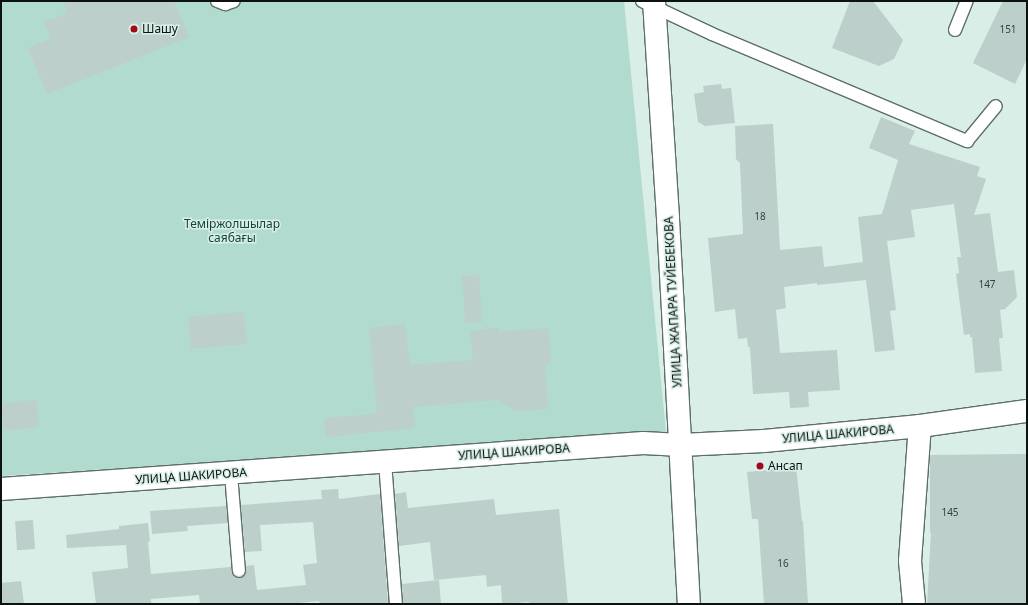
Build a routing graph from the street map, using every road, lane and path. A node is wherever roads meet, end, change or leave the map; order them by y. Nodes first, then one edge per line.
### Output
1 (217, 1) edge
2 (234, 1) edge
3 (967, 1) edge
4 (650, 3) edge
5 (955, 30) dead end
6 (996, 106) dead end
7 (1027, 411) edge
8 (920, 426) junction
9 (681, 445) junction
10 (385, 462) junction
11 (231, 474) junction
12 (1, 490) edge
13 (239, 571) dead end
14 (396, 604) edge
15 (689, 604) edge
16 (914, 604) edge

1 - 2 lane
3 - 5 lane
4 - 6 lane
4 - 9 street, УЛИЦА ЖАПАРА ТУЙЕБЕКОВА
7 - 8 street, УЛИЦА ШАКИРОВА
8 - 9 street, УЛИЦА ШАКИРОВА
8 - 16 street
9 - 10 street, УЛИЦА ШАКИРОВА
9 - 15 street, УЛИЦА ЖАПАРА ТУЙЕБЕКОВА
10 - 11 street, УЛИЦА ШАКИРОВА
10 - 14 lane
11 - 12 street, УЛИЦА ШАКИРОВА
11 - 13 lane

